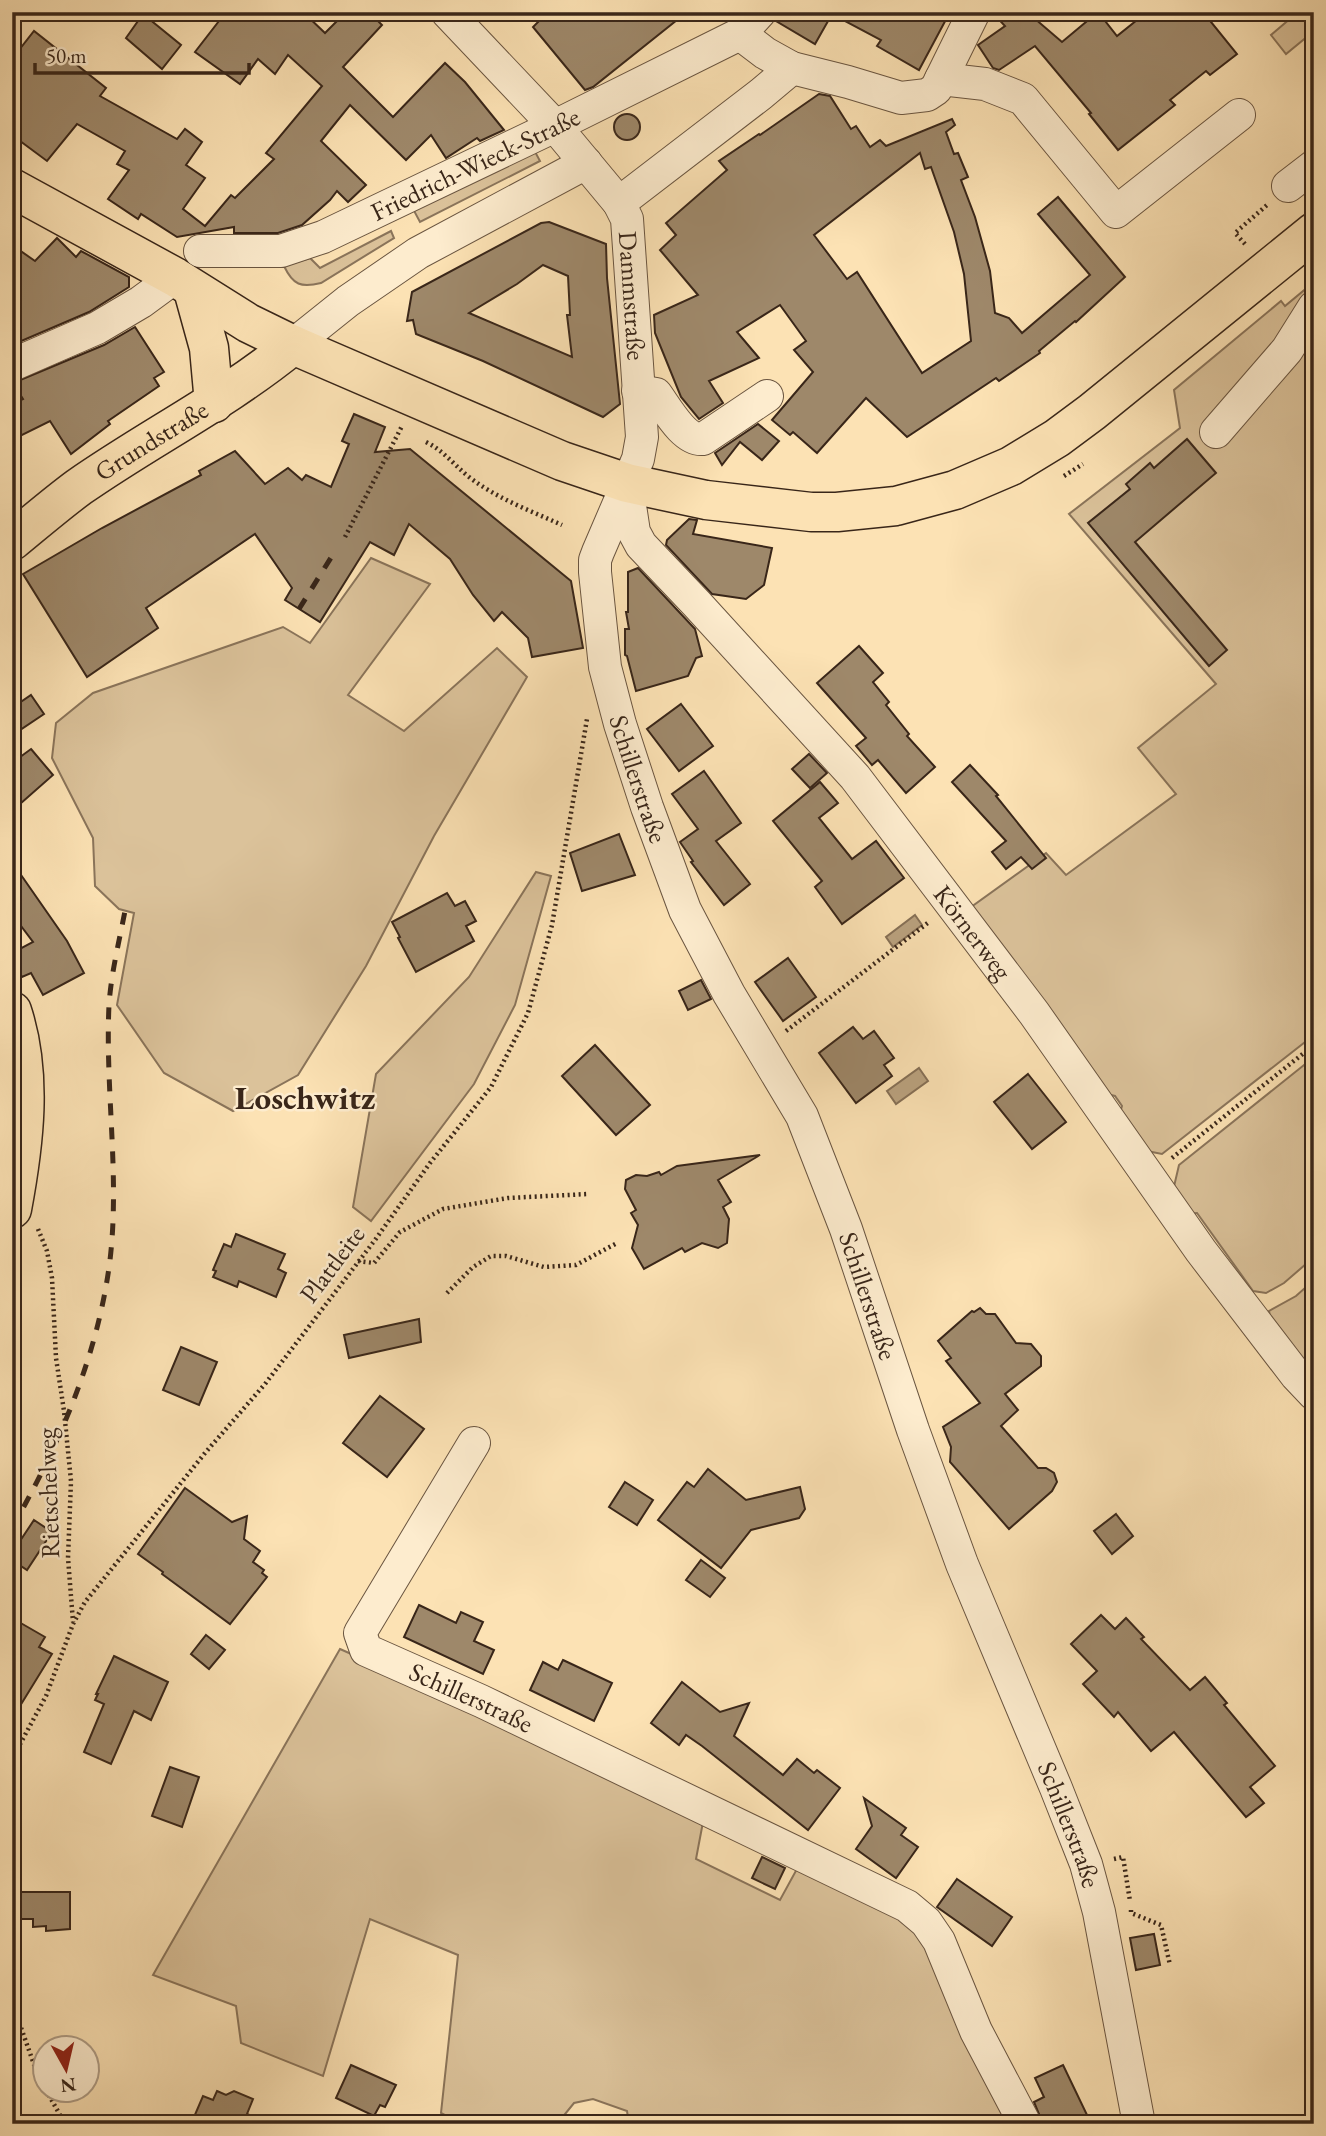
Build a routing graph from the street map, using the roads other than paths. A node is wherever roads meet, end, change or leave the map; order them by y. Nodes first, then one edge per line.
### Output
1 (447, 12) edge
2 (974, 12) edge
3 (750, 23) edge
4 (792, 68) junction
5 (941, 79) junction
6 (1240, 115) dead end
7 (555, 126) junction
8 (586, 163) junction
9 (1314, 166) edge
10 (1289, 186) road end
11 (12, 188) edge
12 (619, 203) junction
13 (1310, 235) edge
14 (189, 273) junction
15 (1314, 307) edge
16 (293, 345) junction
17 (12, 365) edge
18 (638, 391) junction
19 (767, 396) dead end
20 (214, 402) junction
21 (1216, 432) dead end
22 (627, 483) junction
23 (12, 541) edge
24 (12, 1011) edge
25 (18, 1105) edge
26 (21, 1216) edge
27 (1314, 1394) edge
28 (474, 1443) dead end
29 (1025, 2124) edge
30 (1139, 2124) edge

1 - 7 street
2 - 5 street
3 - 4 street, Friedrich-Wieck-Straße
3 - 7 street, Friedrich-Wieck-Straße
4 - 5 street, Friedrich-Wieck-Straße
4 - 12 street
5 - 6 street
7 - 8 street
7 - 14 street, Friedrich-Wieck-Straße
8 - 12 street
8 - 16 street, Friedrich-Wieck-Straße
9 - 10 street
11 - 14 main road
12 - 18 street, Dammstraße
13 - 22 main road
14 - 16 main road
14 - 17 street
14 - 20 main road
15 - 21 street
16 - 20 main road, Grundstraße
16 - 22 main road
18 - 19 street, Dammstraße
18 - 22 street, Dammstraße
20 - 23 main road, Grundstraße
22 - 27 street, Körnerweg
22 - 30 street, Schillerstraße
24 - 25 main road
25 - 26 main road
28 - 29 street, Schillerstraße

